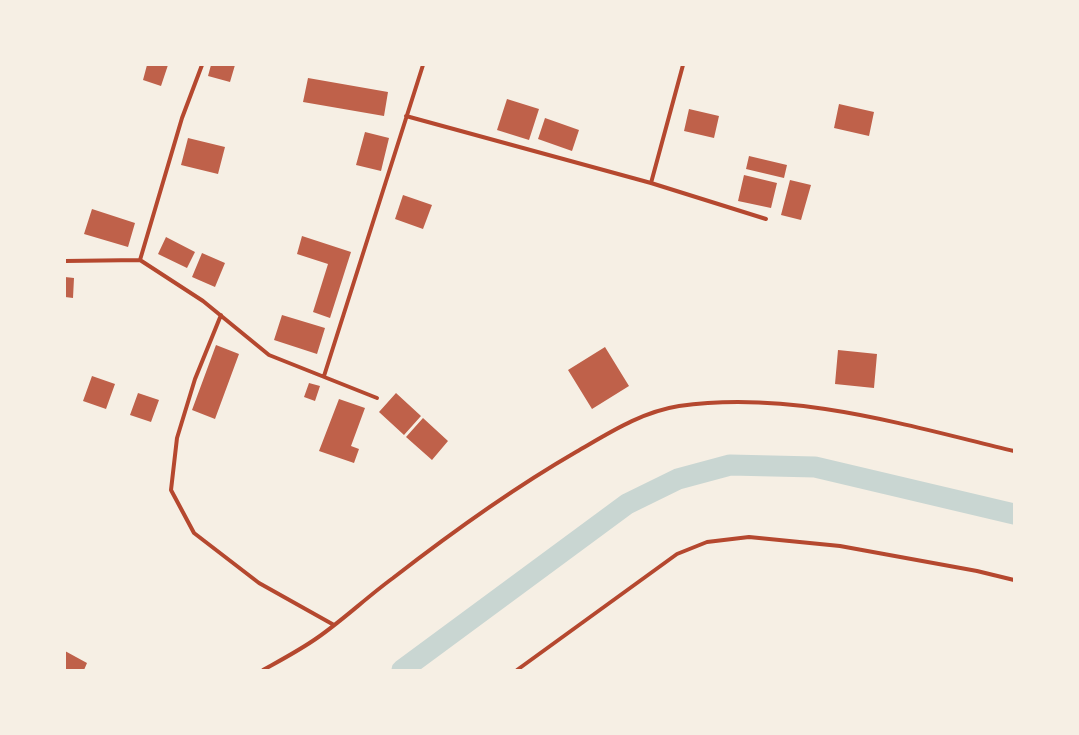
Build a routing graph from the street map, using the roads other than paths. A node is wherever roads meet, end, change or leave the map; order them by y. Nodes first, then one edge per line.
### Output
1 (202, 65) edge
2 (423, 65) edge
3 (683, 65) edge
4 (406, 116) junction
5 (651, 183) junction
6 (766, 218) dead end
7 (140, 260) junction
8 (65, 261) edge
9 (220, 315) junction
10 (324, 376) junction
11 (377, 398) dead end
12 (1014, 451) edge
13 (1014, 580) edge
14 (334, 624) junction
15 (263, 670) edge
16 (517, 670) edge

1 - 7 lane
2 - 4 lane
3 - 5 lane
4 - 5 lane
4 - 10 lane
5 - 6 lane
7 - 8 lane
7 - 9 lane
9 - 10 lane
9 - 14 lane
10 - 11 lane
12 - 14 lane
13 - 16 lane
14 - 15 lane

